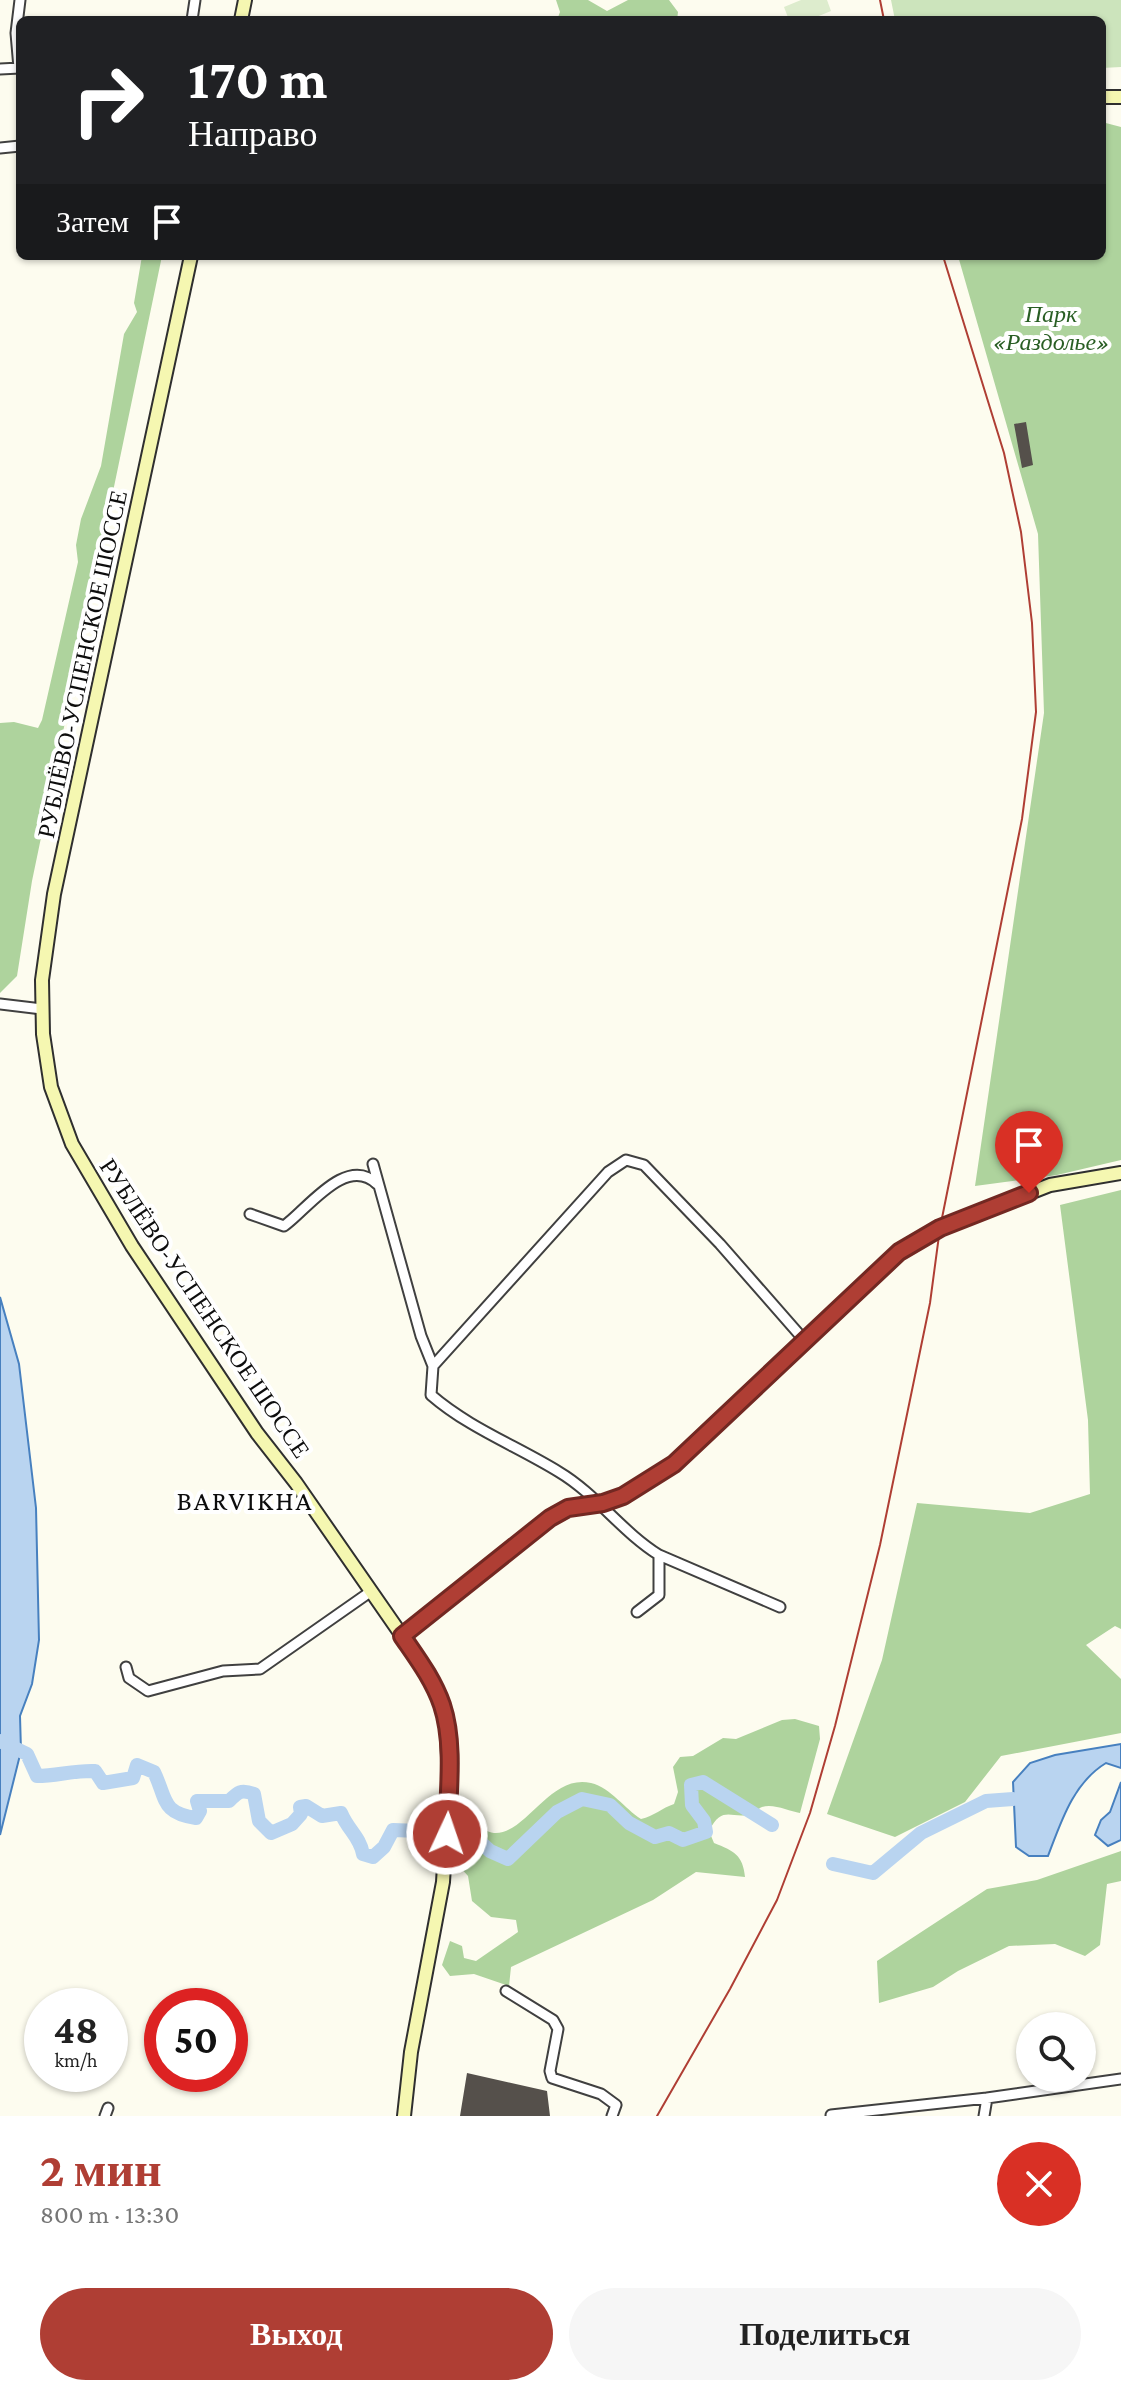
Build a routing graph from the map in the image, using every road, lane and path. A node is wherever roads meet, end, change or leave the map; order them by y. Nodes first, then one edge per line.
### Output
1 (190, 260) edge
2 (0, 1004) edge
3 (42, 1009) junction
4 (373, 1164) dead end
5 (1121, 1173) edge
6 (379, 1187) junction
7 (250, 1214) dead end
8 (805, 1341) junction
9 (433, 1366) junction
10 (596, 1503) junction
11 (659, 1555) junction
12 (370, 1592) junction
13 (780, 1607) dead end
14 (637, 1612) dead end
15 (402, 1636) junction
16 (126, 1667) dead end
17 (506, 1991) dead end
18 (1121, 2079) edge
19 (987, 2098) junction
20 (831, 2115) edge
21 (404, 2116) edge
22 (612, 2116) edge
23 (984, 2116) edge

1 - 3 main road, РУБЛЁВО-УСПЕНСКОЕ ШОССЕ
2 - 3 street
3 - 12 main road, РУБЛЁВО-УСПЕНСКОЕ ШОССЕ
4 - 6 street
5 - 8 main road
6 - 7 street
6 - 9 street
8 - 9 street
8 - 10 main road
9 - 10 street
10 - 11 street
10 - 15 main road
11 - 13 street
11 - 14 street
12 - 15 main road, РУБЛЁВО-УСПЕНСКОЕ ШОССЕ
12 - 16 street
15 - 21 main road, РУБЛЁВО-УСПЕНСКОЕ ШОССЕ
17 - 22 street
18 - 19 street
19 - 20 street
19 - 23 street

